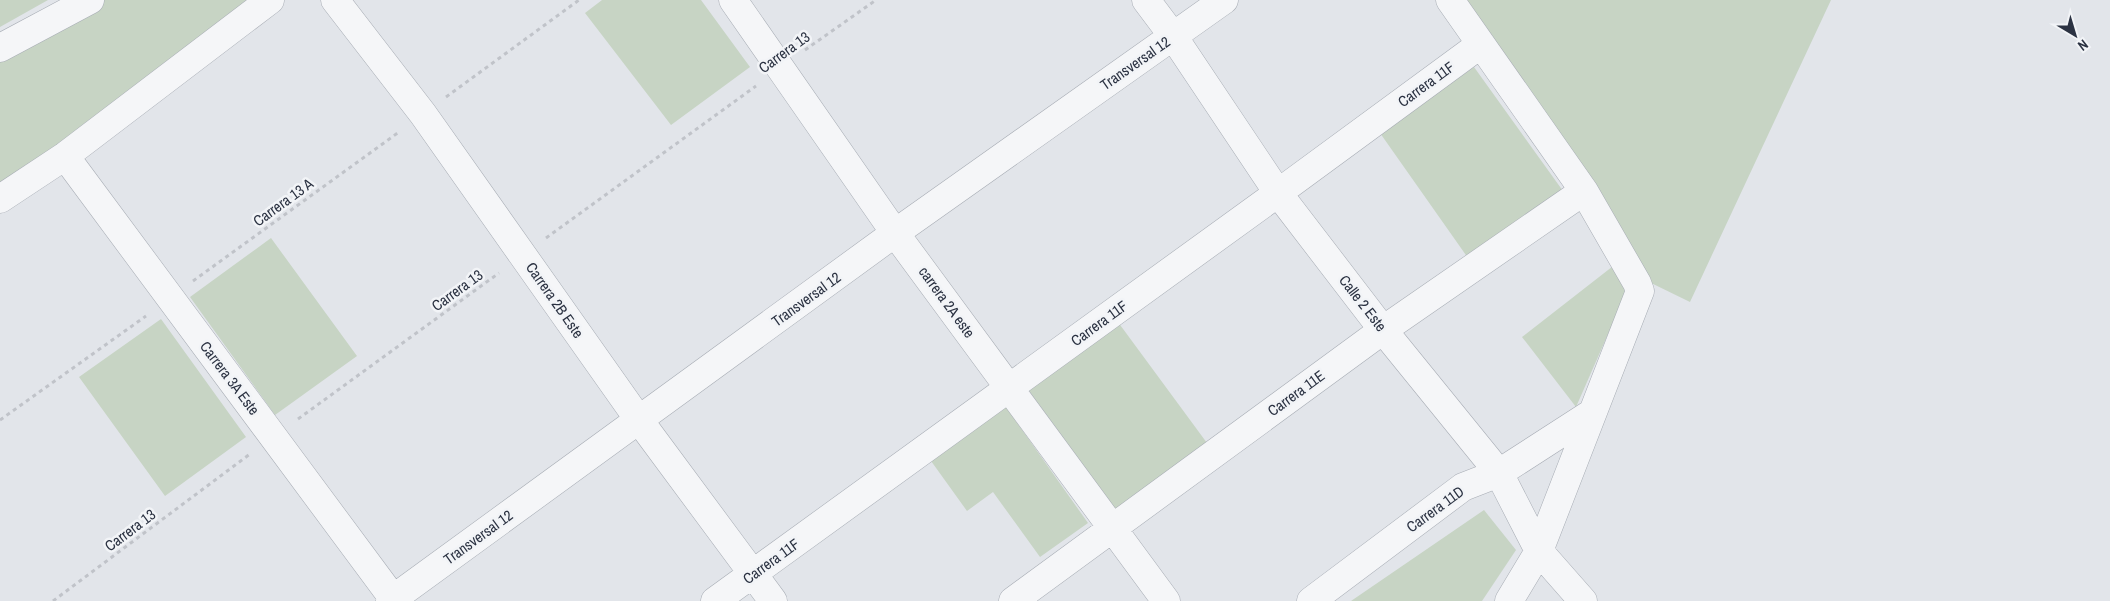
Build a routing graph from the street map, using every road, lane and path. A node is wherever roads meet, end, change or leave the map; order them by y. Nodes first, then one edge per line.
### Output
1 (90, 0) edge
2 (270, 0) edge
3 (335, 0) edge
4 (579, 0) edge
5 (733, 0) edge
6 (876, 0) edge
7 (1146, 0) edge
8 (1224, 0) edge
9 (1450, 0) edge
10 (1173, 36) junction
11 (1481, 44) junction
12 (0, 48) edge
13 (781, 68) junction
14 (423, 114) junction
15 (65, 156) junction
16 (1584, 191) junction
17 (1278, 194) junction
18 (0, 199) edge
19 (896, 233) junction
20 (523, 255) junction
21 (171, 298) junction
22 (1383, 330) junction
23 (1010, 387) junction
24 (1592, 413) junction
25 (0, 420) edge
26 (639, 420) junction
27 (274, 437) junction
28 (1499, 473) junction
29 (1112, 528) junction
30 (1539, 551) junction
31 (753, 574) junction
32 (393, 600) edge
33 (53, 601) edge
34 (715, 601) edge
35 (773, 601) edge
36 (1013, 601) edge
37 (1166, 601) edge
38 (1311, 601) edge
39 (1508, 601) edge
40 (1584, 601) edge

1 - 12 street
2 - 15 street
3 - 14 street, Carrera 2B Este
4 - 14 path, Carrera 13 A
5 - 13 street, carrera 2A este
6 - 13 path, Carrera 13
7 - 10 street, Calle 2 Este
8 - 10 street, Transversal 12
9 - 11 street
10 - 17 street, Calle 2 Este
10 - 19 street, Transversal 12
11 - 16 street
11 - 17 street, Carrera 11F
13 - 19 street, carrera 2A este
13 - 20 path, Carrera 13
14 - 20 street, Carrera 2B Este
14 - 21 path, Carrera 13 A
15 - 18 street
15 - 21 street, Carrera 3A Este
16 - 22 street, Carrera 11E
16 - 24 street
17 - 22 street, Calle 2 Este
17 - 23 street, Carrera 11F
19 - 23 street, carrera 2A este
19 - 26 street, Transversal 12
20 - 26 street, Carrera 2B Este
20 - 27 path, Carrera 13
21 - 25 path, Carrera 13 A
21 - 27 street, Carrera 3A Este
22 - 28 street, Calle 2 Este
22 - 29 street, Carrera 11E
23 - 29 street, carrera 2A este
23 - 31 street, Carrera 11F
24 - 28 street, Carrera 11D
24 - 30 street
26 - 31 street, Carrera 2B Este
26 - 32 street, Transversal 12
27 - 32 street, Carrera 3A Este
27 - 33 path, Carrera 13
28 - 30 street, Calle 2 Este
28 - 38 street, Carrera 11D
29 - 36 street, Carrera 11E
29 - 37 street, carrera 2A este
30 - 39 street
30 - 40 street, Calle 2 Este
31 - 34 street, Carrera 11F
31 - 35 street, Carrera 2B Este

